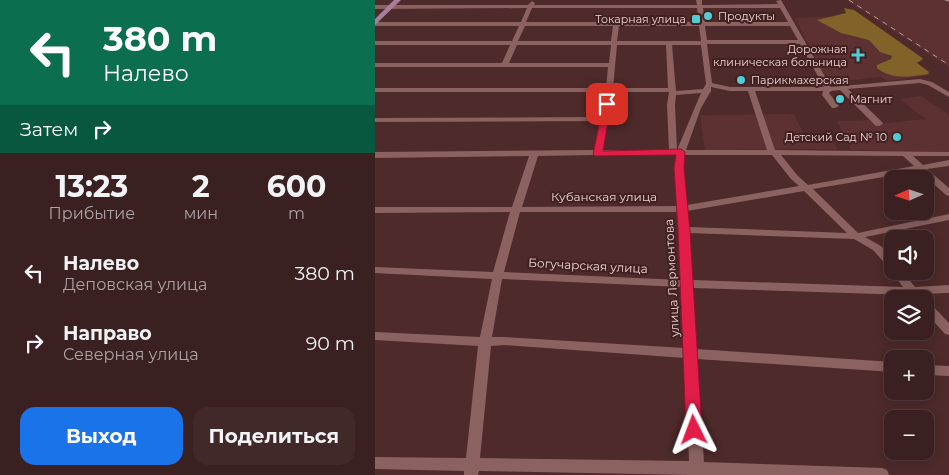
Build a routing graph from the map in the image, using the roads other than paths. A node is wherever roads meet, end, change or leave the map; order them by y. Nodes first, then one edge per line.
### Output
1 (398, 0) edge
2 (533, 0) edge
3 (699, 3) edge
4 (780, 3) edge
5 (375, 7) edge
6 (391, 7) junction
7 (530, 7) junction
8 (375, 23) edge
9 (701, 23) junction
10 (523, 24) junction
11 (616, 24) junction
12 (792, 24) junction
13 (514, 42) junction
14 (704, 42) junction
15 (802, 42) junction
16 (375, 43) edge
17 (615, 43) junction
18 (669, 43) junction
19 (505, 64) junction
20 (375, 65) edge
21 (612, 65) junction
22 (708, 88) junction
23 (842, 88) junction
24 (751, 89) junction
25 (375, 90) edge
26 (609, 90) junction
27 (829, 90) junction
28 (672, 92) junction
29 (949, 95) edge
30 (835, 106) dead end
31 (604, 119) junction
32 (375, 120) edge
33 (879, 124) dead end
34 (677, 152) junction
35 (773, 152) junction
36 (904, 153) junction
37 (598, 154) junction
38 (949, 154) edge
39 (375, 155) edge
40 (534, 155) junction
41 (949, 163) edge
42 (919, 169) junction
43 (805, 188) junction
44 (949, 193) edge
45 (682, 209) junction
46 (375, 210) edge
47 (515, 210) junction
48 (949, 217) edge
49 (684, 230) junction
50 (856, 236) junction
51 (884, 256) edge
52 (375, 270) edge
53 (497, 276) junction
54 (903, 280) edge
55 (687, 284) junction
56 (949, 289) edge
57 (911, 290) edge
58 (934, 292) edge
59 (884, 294) edge
60 (934, 315) edge
61 (949, 331) edge
62 (375, 336) edge
63 (485, 342) junction
64 (690, 353) junction
65 (884, 366) edge
66 (934, 370) edge
67 (949, 371) edge
68 (375, 463) edge
69 (471, 470) edge
70 (697, 472) edge
71 (882, 475) edge

1 - 6 main road
2 - 7 street
3 - 4 street
3 - 7 street
3 - 9 street
4 - 12 street
5 - 6 street
6 - 7 street
6 - 8 main road
7 - 10 street
8 - 10 street
9 - 11 street
9 - 12 street
9 - 14 street
10 - 11 street
10 - 13 street
11 - 17 street
12 - 15 street
13 - 16 street
13 - 17 street
13 - 19 street
14 - 15 street
14 - 18 street
14 - 22 street
15 - 27 street
17 - 18 street
17 - 21 street
18 - 28 street
19 - 20 street
19 - 21 street
21 - 26 street
22 - 24 street
22 - 28 street
22 - 34 street, улица Лермонтова
23 - 27 street
23 - 29 street
23 - 33 street
24 - 27 street
24 - 35 street
25 - 26 street
26 - 28 street
26 - 31 street
27 - 30 street
28 - 34 street
31 - 32 street
31 - 37 street
34 - 35 street
34 - 37 street
34 - 45 street, улица Лермонтова
35 - 36 street
35 - 43 street
36 - 38 street
36 - 42 street
37 - 40 street
39 - 40 street
40 - 47 street
41 - 42 street, Кубанская улица
42 - 43 street, Кубанская улица
42 - 44 street
43 - 45 street, Кубанская улица
43 - 50 street
45 - 47 street, Кубанская улица
45 - 49 street, улица Лермонтова
46 - 47 street, Кубанская улица
47 - 53 street
48 - 50 street
49 - 50 street
49 - 55 street, улица Лермонтова
50 - 51 street
52 - 53 street, Богучарская улица
53 - 55 street, Богучарская улица
53 - 63 street
54 - 57 street
55 - 59 street, Богучарская улица
55 - 64 street, улица Лермонтова
56 - 58 street, Богучарская улица
60 - 61 street
62 - 63 street
63 - 64 street
63 - 69 street
64 - 65 street
64 - 70 street, улица Лермонтова
66 - 67 street
68 - 69 street
69 - 70 street
70 - 71 street

